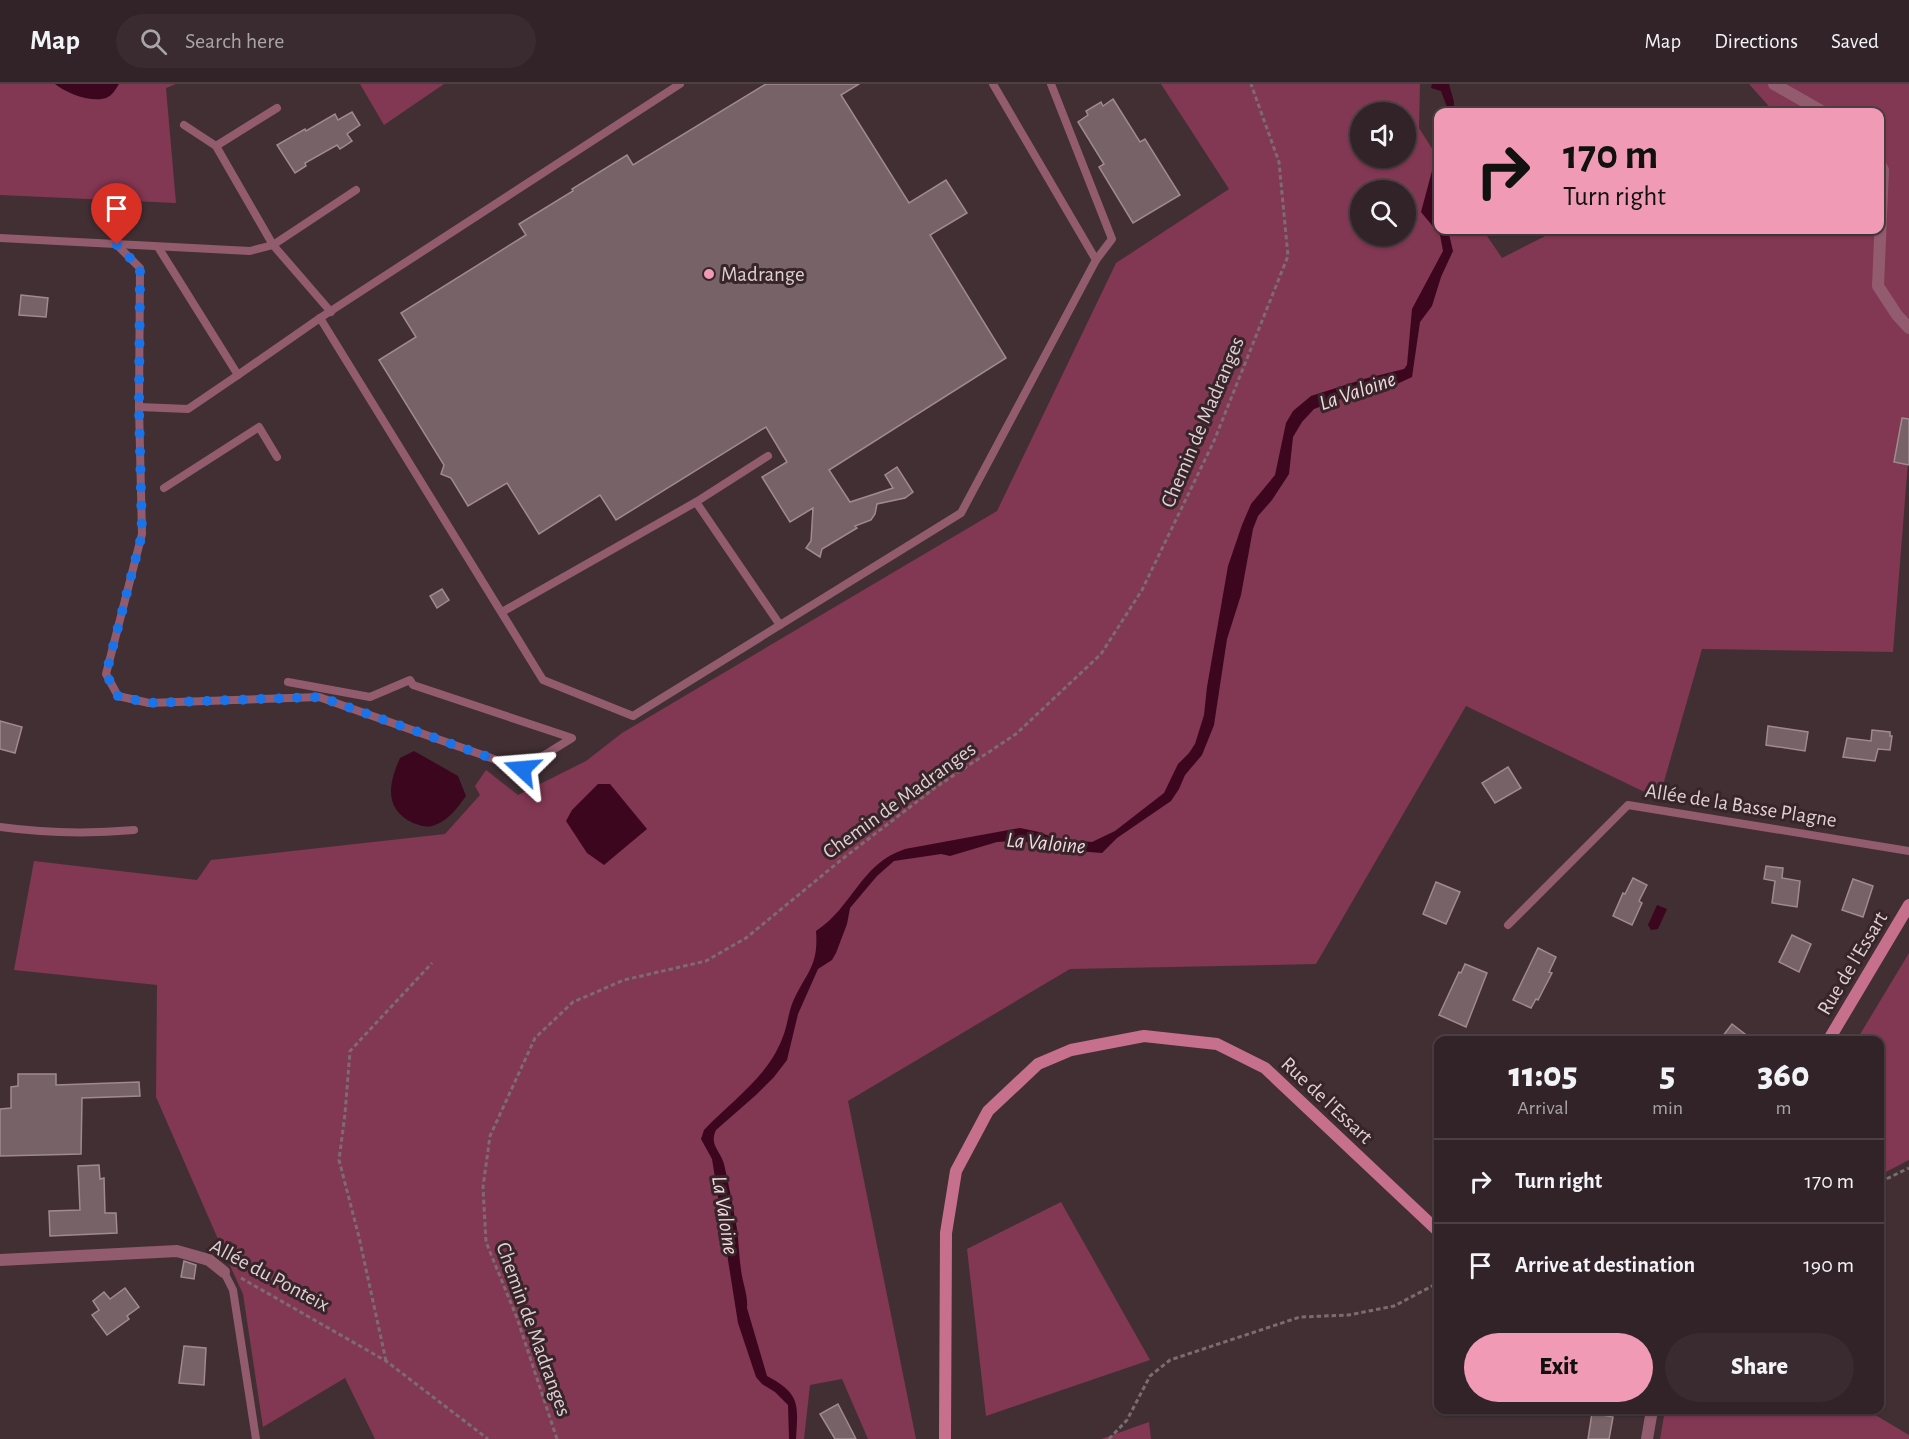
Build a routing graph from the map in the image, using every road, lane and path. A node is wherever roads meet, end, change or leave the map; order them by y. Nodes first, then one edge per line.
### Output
1 (680, 84) edge
2 (993, 84) edge
3 (1051, 84) edge
4 (1251, 84) edge
5 (1774, 84) edge
6 (276, 108) dead end
7 (1815, 108) edge
8 (184, 125) dead end
9 (216, 146) junction
10 (356, 190) dead end
11 (1880, 234) edge
12 (0, 238) edge
13 (117, 245) junction
14 (273, 245) junction
15 (158, 247) junction
16 (1096, 260) junction
17 (331, 312) junction
18 (320, 318) junction
19 (1909, 328) edge
20 (237, 375) junction
21 (139, 407) junction
22 (768, 456) dead end
23 (277, 457) dead end
24 (164, 488) dead end
25 (696, 502) junction
26 (502, 612) junction
27 (780, 625) junction
28 (288, 682) dead end
29 (0, 827) edge
30 (134, 830) dead end
31 (1909, 851) edge
32 (1909, 905) edge
33 (1508, 926) dead end
34 (432, 963) dead end
35 (1831, 1036) edge
36 (1909, 1168) edge
37 (1884, 1180) edge
38 (1434, 1227) edge
39 (0, 1260) edge
40 (224, 1272) junction
41 (1434, 1285) edge
42 (386, 1361) junction
43 (1651, 1414) edge
44 (256, 1439) edge
45 (488, 1439) edge
46 (558, 1439) edge
47 (945, 1439) edge
48 (1109, 1439) edge
49 (1647, 1439) edge

1 - 17 lane
2 - 16 lane
3 - 16 lane
4 - 46 path, Chemin de Madranges
5 - 7 street
6 - 9 lane
8 - 9 lane
9 - 14 lane
10 - 14 lane
11 - 19 street
12 - 13 lane
13 - 15 lane
13 - 21 lane
14 - 15 lane
14 - 17 lane
15 - 20 lane
16 - 27 lane
17 - 18 lane
18 - 20 lane
18 - 26 lane
20 - 21 lane
21 - 28 lane
22 - 25 lane
23 - 24 lane
25 - 26 lane
25 - 27 lane
26 - 27 lane
29 - 30 lane
31 - 33 lane, Allée de la Basse Plagne
32 - 35 street, Rue de l'Essart
34 - 42 path
36 - 37 path
38 - 47 street, Rue de l'Essart
39 - 40 street, Allée du Ponteix
40 - 42 path, Allée du Ponteix
40 - 44 lane
41 - 48 path
42 - 45 path, Allée du Ponteix
43 - 49 street

